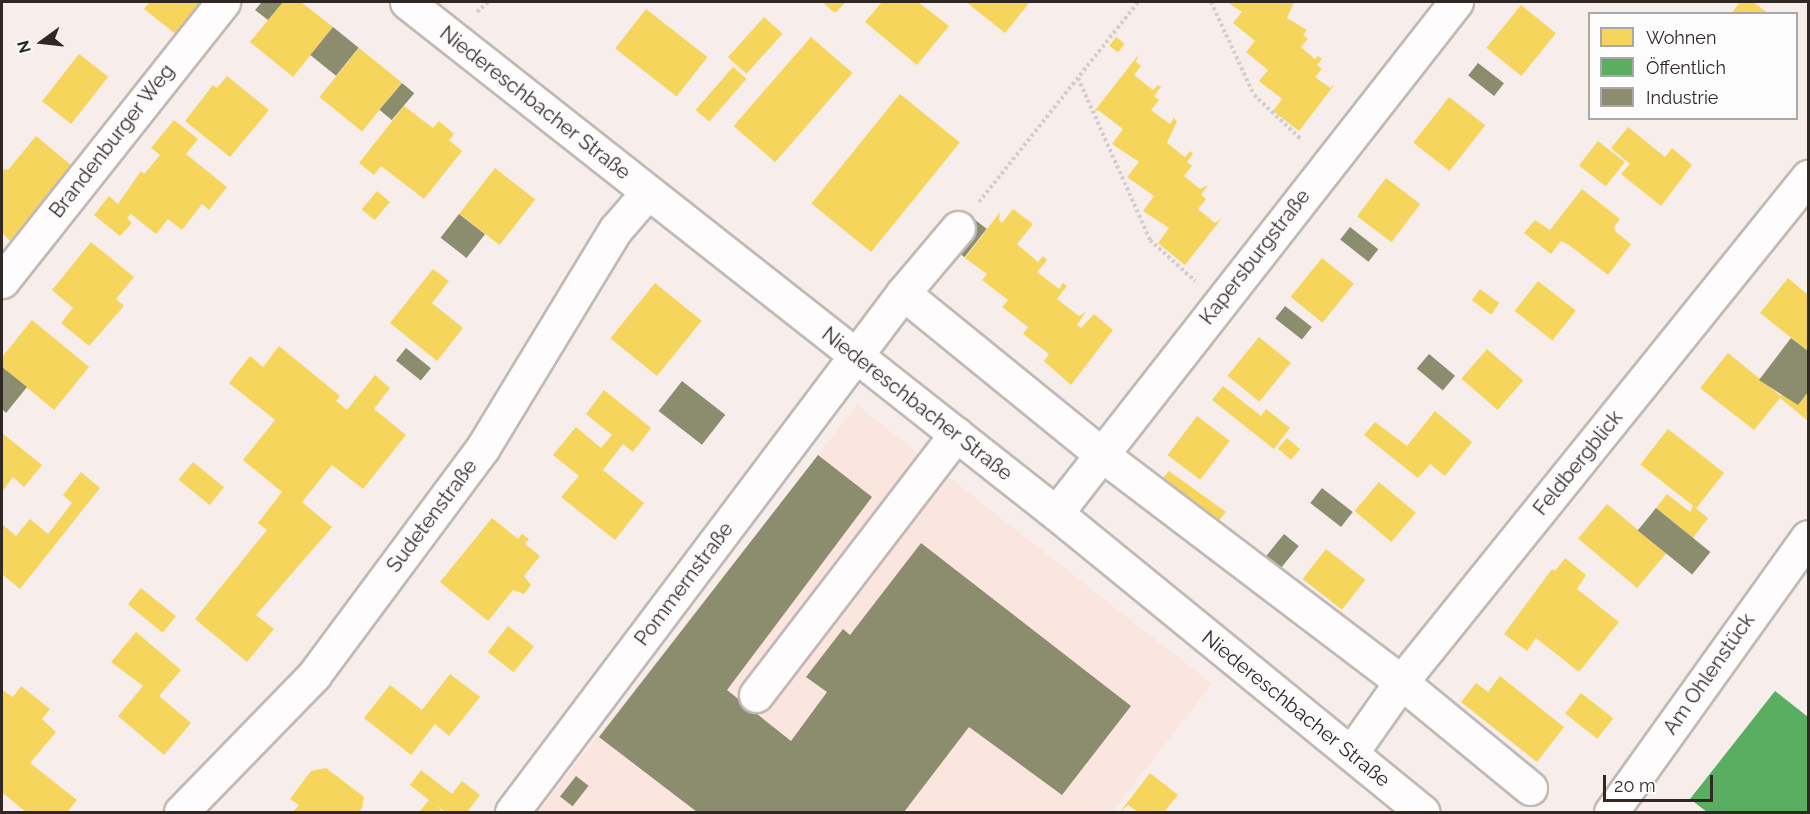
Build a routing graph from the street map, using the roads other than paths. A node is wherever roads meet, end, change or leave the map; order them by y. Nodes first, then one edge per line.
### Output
1 (223, 2) edge
2 (408, 2) edge
3 (1456, 2) edge
4 (1809, 177) edge
5 (648, 192) junction
6 (958, 228) road end
7 (2, 281) edge
8 (903, 293) junction
9 (857, 355) junction
10 (956, 434) junction
11 (1101, 454) junction
12 (1056, 513) junction
13 (1809, 537) edge
14 (1401, 682) junction
15 (756, 695) dead end
16 (1351, 753) junction
17 (1530, 788) dead end
18 (181, 813) edge
19 (512, 813) edge
20 (1422, 813) edge
21 (1611, 813) edge

1 - 7 street, Brandenburger Weg
2 - 5 street, Niedereschbacher Straße
3 - 11 street, Kapersburgstraße
4 - 14 street, Feldbergblick
5 - 9 street, Niedereschbacher Straße
5 - 18 street, Sudetenstraße
6 - 8 street, Pommernstraße
8 - 9 street, Pommernstraße
8 - 11 street
9 - 10 street, Niedereschbacher Straße
9 - 19 street, Pommernstraße
10 - 12 street, Niedereschbacher Straße
10 - 15 street
11 - 12 street, Kapersburgstraße
11 - 14 street
12 - 16 street, Niedereschbacher Straße
13 - 21 street, Am Ohlenstück
14 - 16 street, Feldbergblick
14 - 17 street
16 - 20 street, Niedereschbacher Straße

